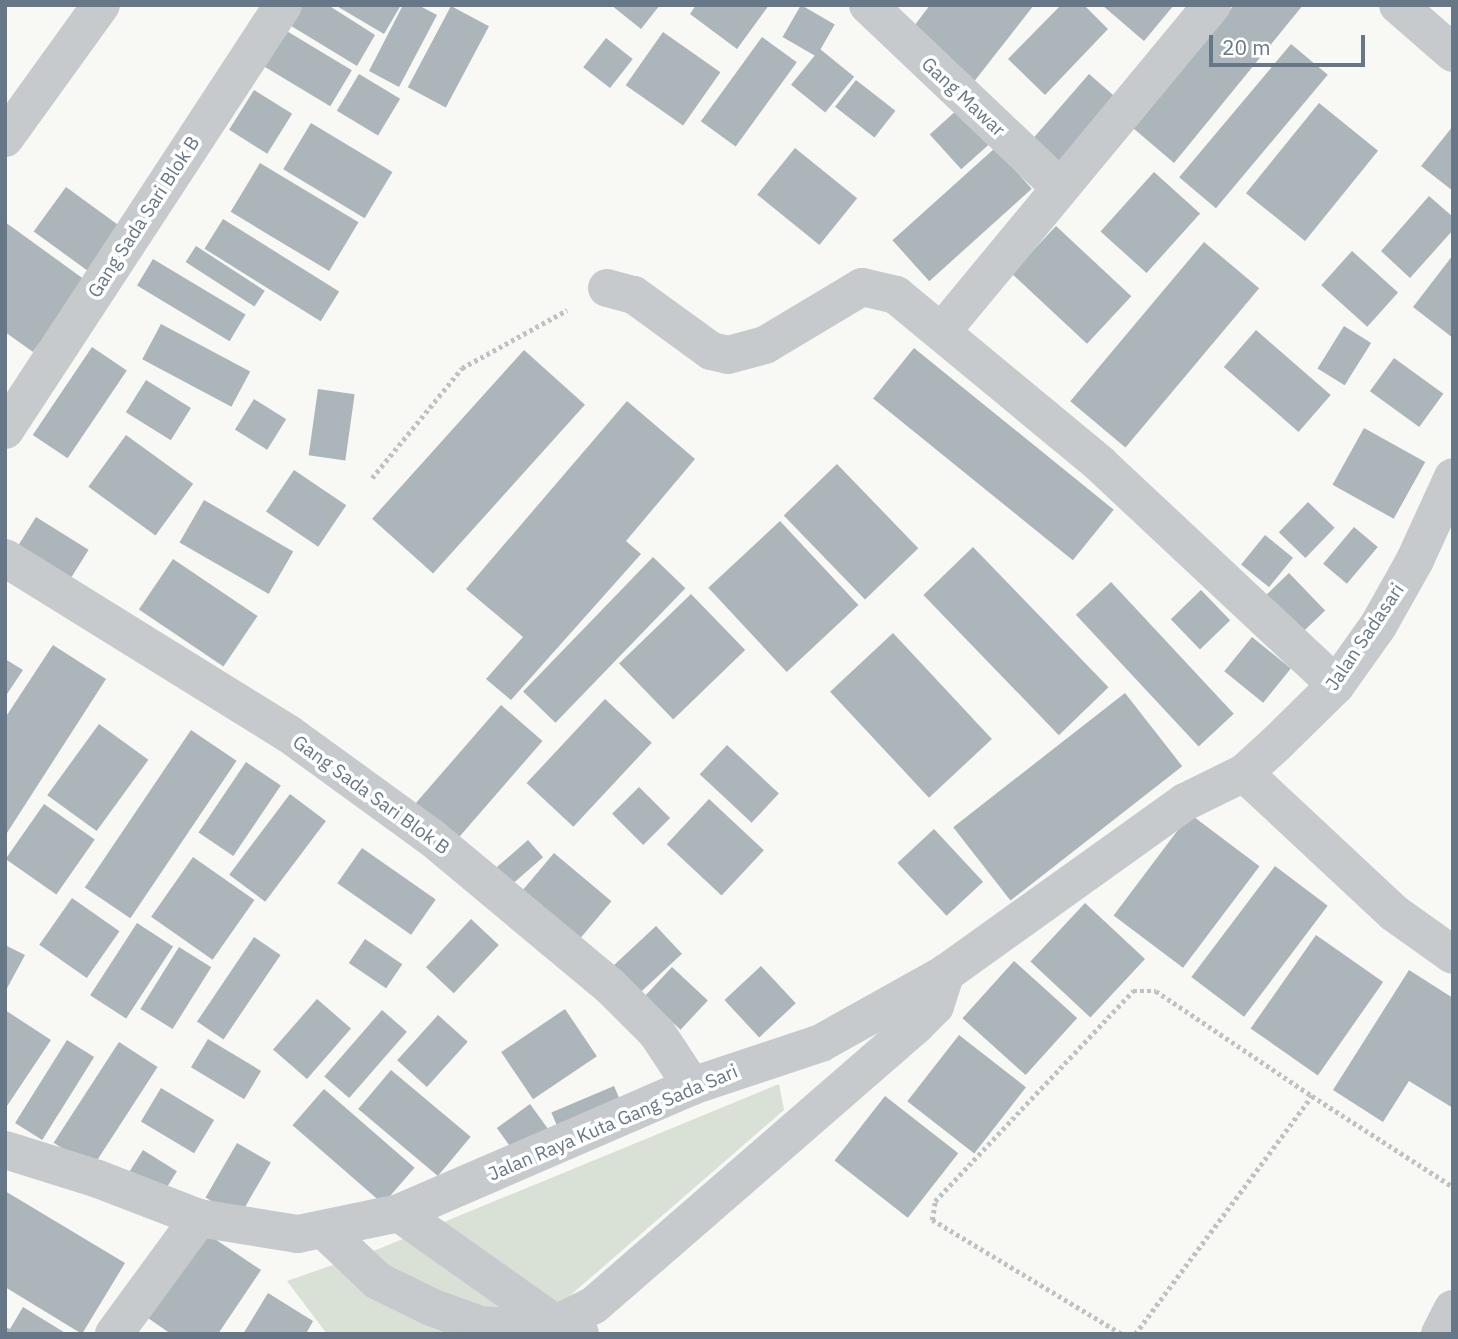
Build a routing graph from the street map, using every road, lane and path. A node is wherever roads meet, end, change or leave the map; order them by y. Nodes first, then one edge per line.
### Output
1 (101, 5) edge
2 (284, 5) edge
3 (868, 5) edge
4 (1212, 5) edge
5 (1398, 5) edge
6 (1453, 52) edge
7 (5, 138) edge
8 (1060, 187) junction
9 (607, 288) joint
10 (943, 330) junction
11 (5, 430) edge
12 (1453, 477) edge
13 (372, 478) dead end
14 (5, 558) edge
15 (1336, 685) junction
16 (1244, 773) junction
17 (1453, 955) edge
18 (946, 973) junction
19 (692, 1086) junction
20 (1312, 1096) junction
21 (5, 1150) edge
22 (1453, 1187) edge
23 (399, 1213) junction
24 (199, 1219) junction
25 (324, 1230) junction
26 (1453, 1309) edge
27 (568, 1329) edge
28 (114, 1334) edge
29 (1121, 1334) edge
30 (1135, 1334) edge
31 (1440, 1334) edge

1 - 7 street
2 - 11 street, Gang Sada Sari Blok B
3 - 8 street, Gang Mawar
4 - 8 street
5 - 6 street
8 - 10 street
9 - 10 street
9 - 13 path
10 - 15 street
12 - 15 street, Jalan Sadasari
14 - 19 street, Gang Sada Sari Blok B
15 - 16 street, Jalan Sadasari
16 - 17 street
16 - 18 street, Jalan Raya Kuta Gang Sada Sari
18 - 19 street, Jalan Raya Kuta Gang Sada Sari
18 - 27 street
19 - 23 street, Jalan Raya Kuta Gang Sada Sari
20 - 22 path
20 - 29 path
20 - 30 path
21 - 24 street, Jalan Raya Kuta Gang Sada Sari
23 - 25 street, Jalan Raya Kuta Gang Sada Sari
23 - 27 street
24 - 25 street, Jalan Raya Kuta Gang Sada Sari
24 - 28 street
25 - 27 street
26 - 31 street

